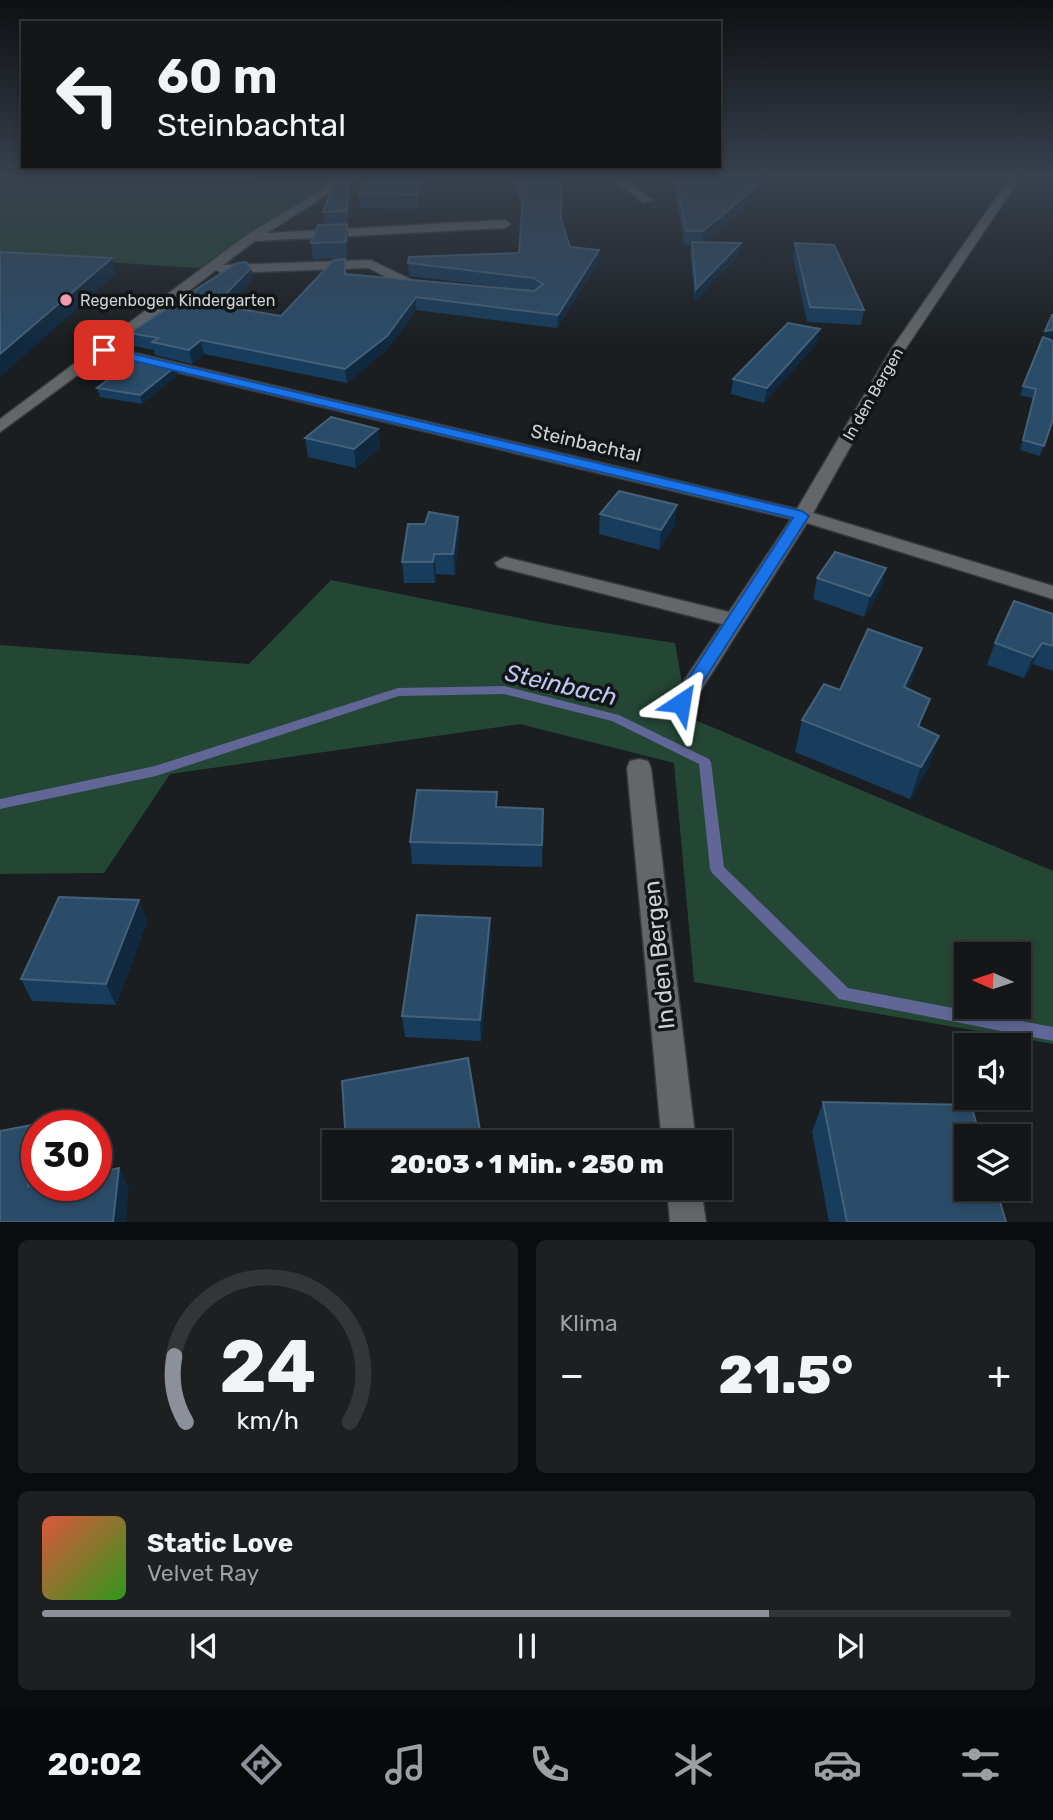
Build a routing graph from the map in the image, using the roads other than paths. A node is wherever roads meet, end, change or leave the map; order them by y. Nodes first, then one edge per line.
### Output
1 (260, 232) edge
2 (349, 232) edge
3 (978, 232) edge
4 (252, 237) junction
5 (209, 269) junction
6 (438, 288) edge
7 (104, 350) junction
8 (0, 427) edge
9 (802, 516) junction
10 (505, 563) dead end
11 (1053, 593) edge
12 (734, 620) junction
13 (681, 703) dead end
14 (639, 768) dead end
15 (678, 1130) edge
16 (685, 1200) edge
17 (688, 1222) edge

1 - 4 street
2 - 4 street
3 - 9 street, In den Bergen
4 - 5 street
5 - 6 street
5 - 7 street
7 - 8 street
7 - 9 street, Steinbachtal
9 - 11 street, Steinbachtal
9 - 12 street, In den Bergen
10 - 12 street
12 - 13 street, In den Bergen
14 - 15 street, In den Bergen
16 - 17 street

